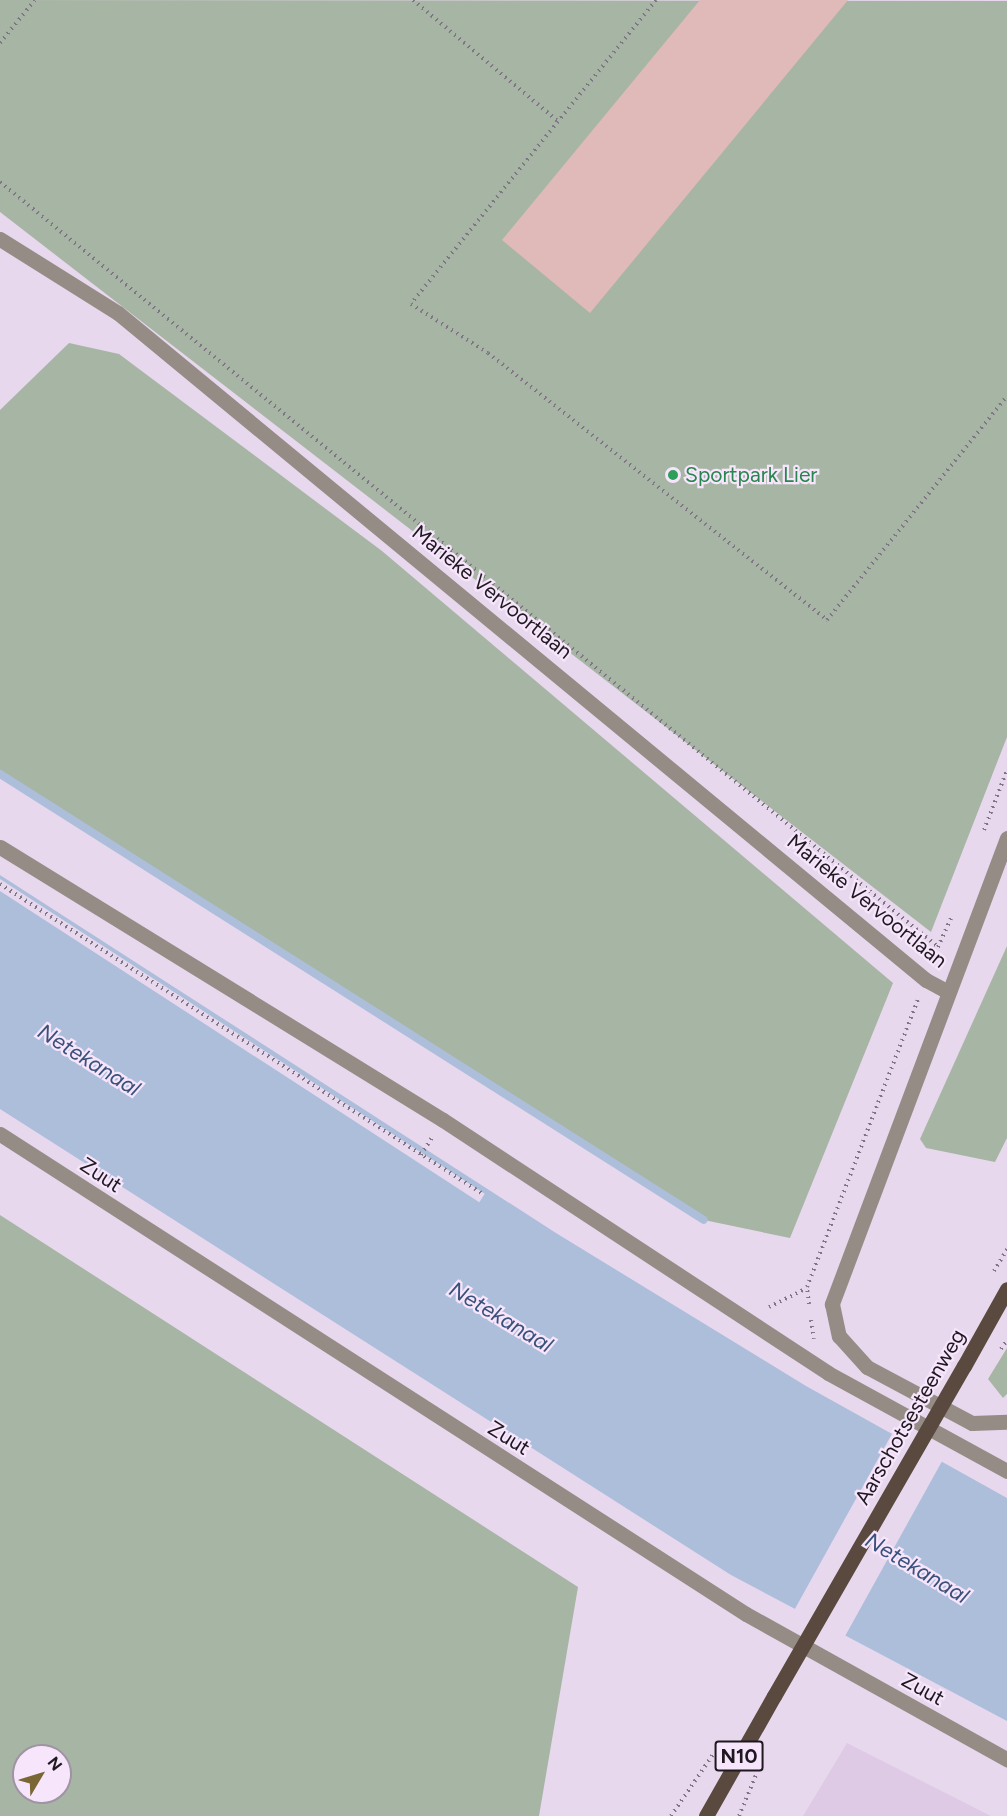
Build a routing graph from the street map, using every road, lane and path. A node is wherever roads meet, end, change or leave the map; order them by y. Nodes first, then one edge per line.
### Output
1 (35, 0) edge
2 (413, 0) edge
3 (657, 0) edge
4 (0, 43) edge
5 (559, 122) junction
6 (0, 184) edge
7 (0, 239) edge
8 (1007, 396) edge
9 (1007, 838) edge
10 (0, 847) edge
11 (0, 884) edge
12 (936, 945) dead end
13 (947, 991) junction
14 (0, 1134) edge
15 (483, 1194) dead end
16 (807, 1287) dead end
17 (1007, 1289) edge
18 (731, 1310) junction
19 (1007, 1422) edge
20 (1007, 1471) edge
21 (716, 1749) dead end
22 (1007, 1759) edge
23 (762, 1766) dead end
24 (671, 1816) edge
25 (706, 1816) edge
26 (739, 1816) edge

1 - 4 path
2 - 5 path
3 - 5 path
5 - 8 path
6 - 12 path
7 - 13 street, Marieke Vervoortlaan
9 - 13 street, Marieke Vervoortlaan
10 - 18 street
11 - 15 path
13 - 19 street, Marieke Vervoortlaan
14 - 22 street, Zuut
16 - 18 path
17 - 25 main road, Aarschotsesteenweg / N10, bridge
18 - 20 street
21 - 24 path
23 - 26 path

